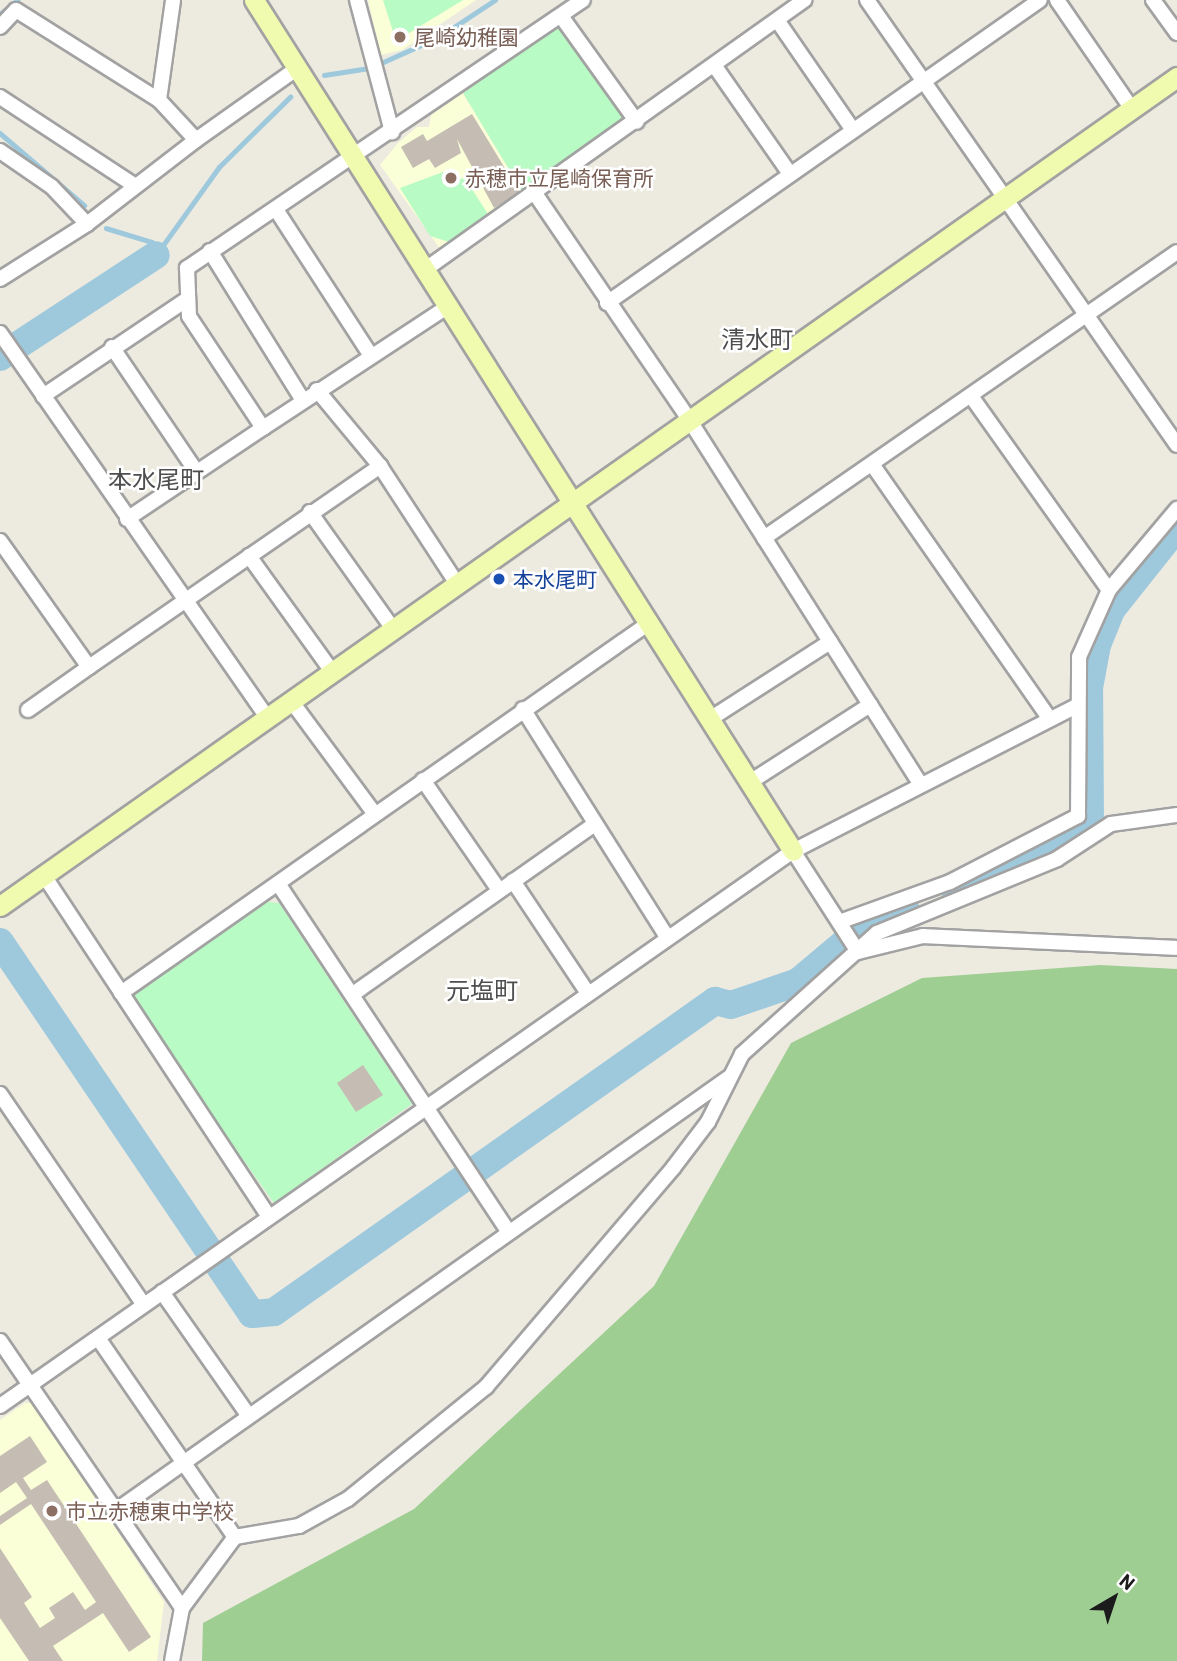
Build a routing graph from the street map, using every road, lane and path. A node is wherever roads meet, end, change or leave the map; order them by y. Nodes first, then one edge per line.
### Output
1 (173, 0) edge
2 (254, 0) edge
3 (357, 0) edge
4 (583, 0) edge
5 (804, 0) edge
6 (867, 0) edge
7 (1040, 0) edge
8 (1057, 0) edge
9 (1153, 0) edge
10 (561, 16) junction
11 (777, 20) junction
12 (0, 27) edge
13 (1177, 33) edge
14 (714, 65) junction
15 (295, 69) junction
16 (1177, 77) edge
17 (923, 80) junction
18 (0, 97) edge
19 (159, 100) junction
20 (1132, 109) junction
21 (637, 122) junction
22 (853, 130) junction
23 (392, 132) junction
24 (196, 140) junction
25 (0, 151) edge
26 (353, 162) junction
27 (790, 174) junction
28 (134, 185) junction
29 (536, 195) junction
30 (1005, 198) junction
31 (278, 211) junction
32 (87, 224) junction
33 (209, 251) junction
34 (1177, 252) edge
35 (424, 271) junction
36 (0, 279) edge
37 (186, 300) junction
38 (607, 303) junction
39 (447, 307) junction
40 (1088, 317) junction
41 (0, 333) edge
42 (112, 347) junction
43 (371, 356) junction
44 (317, 390) junction
45 (43, 396) junction
46 (971, 396) junction
47 (302, 399) junction
48 (691, 421) junction
49 (263, 428) junction
50 (1177, 445) edge
51 (380, 466) junction
52 (874, 467) junction
53 (196, 471) junction
54 (573, 504) junction
55 (1177, 509) edge
56 (310, 512) junction
57 (127, 519) junction
58 (764, 538) junction
59 (0, 541) edge
60 (249, 556) junction
61 (458, 585) junction
62 (1109, 590) junction
63 (182, 601) junction
64 (649, 624) junction
65 (394, 630) junction
66 (830, 642) junction
67 (89, 667) junction
68 (333, 673) junction
69 (292, 702) junction
70 (870, 705) junction
71 (1075, 707) junction
72 (523, 709) junction
73 (28, 710) dead end
74 (1049, 718) junction
75 (268, 719) junction
76 (710, 719) junction
77 (423, 780) junction
78 (750, 782) junction
79 (920, 784) junction
80 (374, 813) junction
81 (1177, 815) edge
82 (595, 824) junction
83 (793, 851) junction
84 (45, 877) junction
85 (513, 881) junction
86 (279, 885) junction
87 (499, 890) junction
88 (0, 906) edge
89 (839, 922) junction
90 (667, 937) junction
91 (1177, 948) edge
92 (858, 952) junction
93 (587, 992) junction
94 (121, 993) junction
95 (353, 994) junction
96 (728, 1078) junction
97 (0, 1094) edge
98 (428, 1109) junction
99 (269, 1217) junction
100 (507, 1230) junction
101 (162, 1292) junction
102 (144, 1305) junction
103 (98, 1338) junction
104 (0, 1341) edge
105 (30, 1385) junction
106 (0, 1406) edge
107 (248, 1415) junction
108 (185, 1462) junction
109 (114, 1513) junction
110 (235, 1537) junction
111 (182, 1608) junction
112 (172, 1661) edge

1 - 19 street
2 - 15 street
3 - 23 street
4 - 10 street
5 - 11 street
6 - 17 street
7 - 17 street
8 - 20 street
9 - 13 street
10 - 21 street
10 - 23 street
11 - 14 street
11 - 22 street
12 - 19 street
14 - 21 street
14 - 27 street
15 - 24 street
15 - 26 street
16 - 20 street
17 - 22 street
17 - 30 street
18 - 28 street
19 - 24 street
20 - 30 street
21 - 29 street
22 - 27 street
23 - 26 street
24 - 28 street
25 - 32 street
26 - 31 street
26 - 35 street
27 - 38 street
28 - 32 street
29 - 35 street
29 - 38 street
30 - 40 street
30 - 48 street
31 - 33 street
31 - 43 street
32 - 36 street
33 - 37 street
33 - 47 street
34 - 40 street
35 - 39 street
37 - 42 street
37 - 49 street
38 - 48 street
39 - 43 street
39 - 54 street
40 - 46 street
40 - 50 street
41 - 45 street
42 - 45 street
42 - 53 street
43 - 44 street
44 - 47 street
44 - 51 street
45 - 57 street
46 - 52 street
46 - 62 street
47 - 49 street
48 - 54 street
48 - 58 street
49 - 53 street
51 - 56 street
51 - 61 street
52 - 58 street
52 - 74 street
53 - 57 street
54 - 61 street
54 - 64 street
55 - 62 street
56 - 60 street
56 - 65 street
57 - 63 street
58 - 66 street
59 - 67 street
60 - 63 street
60 - 68 street
61 - 65 street
62 - 71 street
63 - 67 street
63 - 75 street
64 - 72 street
64 - 76 street
65 - 68 street
66 - 70 street
66 - 76 street
67 - 73 street
68 - 69 street
69 - 75 street
69 - 80 street
70 - 78 street
70 - 79 street
71 - 74 street
71 - 89 street
72 - 77 street
72 - 82 street
74 - 79 street
75 - 84 street
76 - 78 street
77 - 80 street
77 - 87 street
78 - 83 street
79 - 83 street
80 - 86 street
81 - 92 street
82 - 85 street
82 - 90 street
83 - 89 street
83 - 90 street
84 - 88 street
84 - 94 street
85 - 87 street
85 - 93 street
86 - 94 street
86 - 95 street
87 - 95 street
89 - 92 street
90 - 93 street
91 - 92 street
92 - 96 street
93 - 98 street
94 - 99 street
95 - 98 street
96 - 100 street
96 - 110 street
97 - 102 street
98 - 99 street
98 - 100 street
99 - 101 street
100 - 107 street
101 - 102 street
101 - 107 street
102 - 103 street
103 - 105 street
103 - 108 street
104 - 105 street
105 - 106 street
105 - 109 street
107 - 108 street
108 - 109 street
108 - 110 street
109 - 111 street
110 - 111 street
111 - 112 street

